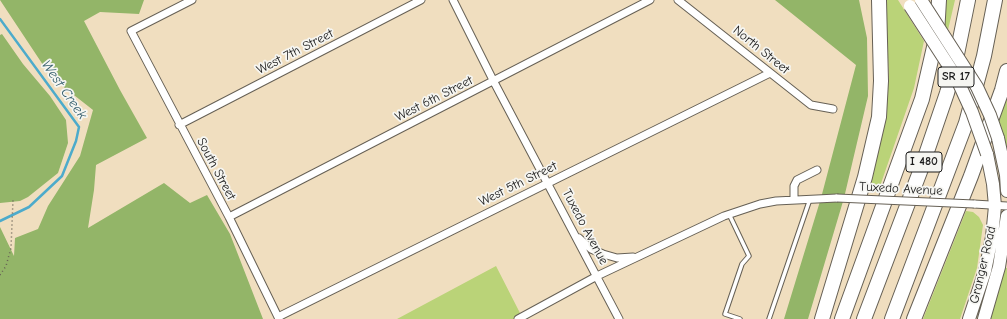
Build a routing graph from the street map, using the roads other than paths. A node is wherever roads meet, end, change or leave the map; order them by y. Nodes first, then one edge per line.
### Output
1 (192, 0) edge
2 (421, 0) edge
3 (453, 0) edge
4 (650, 0) edge
5 (678, 0) edge
6 (879, 0) edge
7 (939, 0) edge
8 (968, 0) edge
9 (994, 0) edge
10 (912, 2) edge
11 (1007, 71) edge
12 (770, 73) junction
13 (494, 82) junction
14 (833, 109) dead end
15 (179, 125) junction
16 (817, 170) dead end
17 (548, 183) junction
18 (1007, 192) edge
19 (810, 198) junction
20 (794, 199) junction
21 (995, 206) junction
22 (1007, 206) edge
23 (729, 214) junction
24 (1007, 216) edge
25 (229, 217) junction
26 (574, 231) junction
27 (642, 255) junction
28 (597, 276) junction
29 (278, 318) edge
30 (518, 319) edge
31 (619, 319) edge
32 (740, 319) edge
33 (769, 319) edge
34 (822, 319) edge
35 (842, 319) edge
36 (864, 319) edge
37 (892, 319) edge
38 (914, 319) edge
39 (968, 319) edge
40 (984, 319) edge

1 - 15 street, South Street
2 - 15 street, West 7th Street
3 - 13 street, Tuxedo Avenue
4 - 13 street, West 6th Street
5 - 12 street, North Street
6 - 34 highway
7 - 35 highway
8 - 36 highway, I 480
9 - 37 highway, I 480
10 - 18 main road, Granger Road / SR 17, bridge
10 - 21 main road, Granger Road / SR 17, bridge
11 - 38 highway
12 - 14 street, North Street
12 - 17 street, West 5th Street
13 - 17 street, Tuxedo Avenue
13 - 25 street, West 6th Street
15 - 25 street, South Street
16 - 20 street
17 - 26 street, Tuxedo Avenue
17 - 29 street, West 5th Street
19 - 20 street, Tuxedo Avenue
19 - 21 street, Tuxedo Avenue, bridge
19 - 33 lane
20 - 23 street, Tuxedo Avenue
21 - 22 street, Tuxedo Avenue
21 - 39 main road, Granger Road / SR 17
23 - 27 street, Tuxedo Avenue
23 - 32 lane
24 - 40 main road, Granger Road
25 - 29 street, South Street
26 - 27 street
26 - 28 street, Tuxedo Avenue
27 - 28 street, Tuxedo Avenue
28 - 30 street
28 - 31 street

